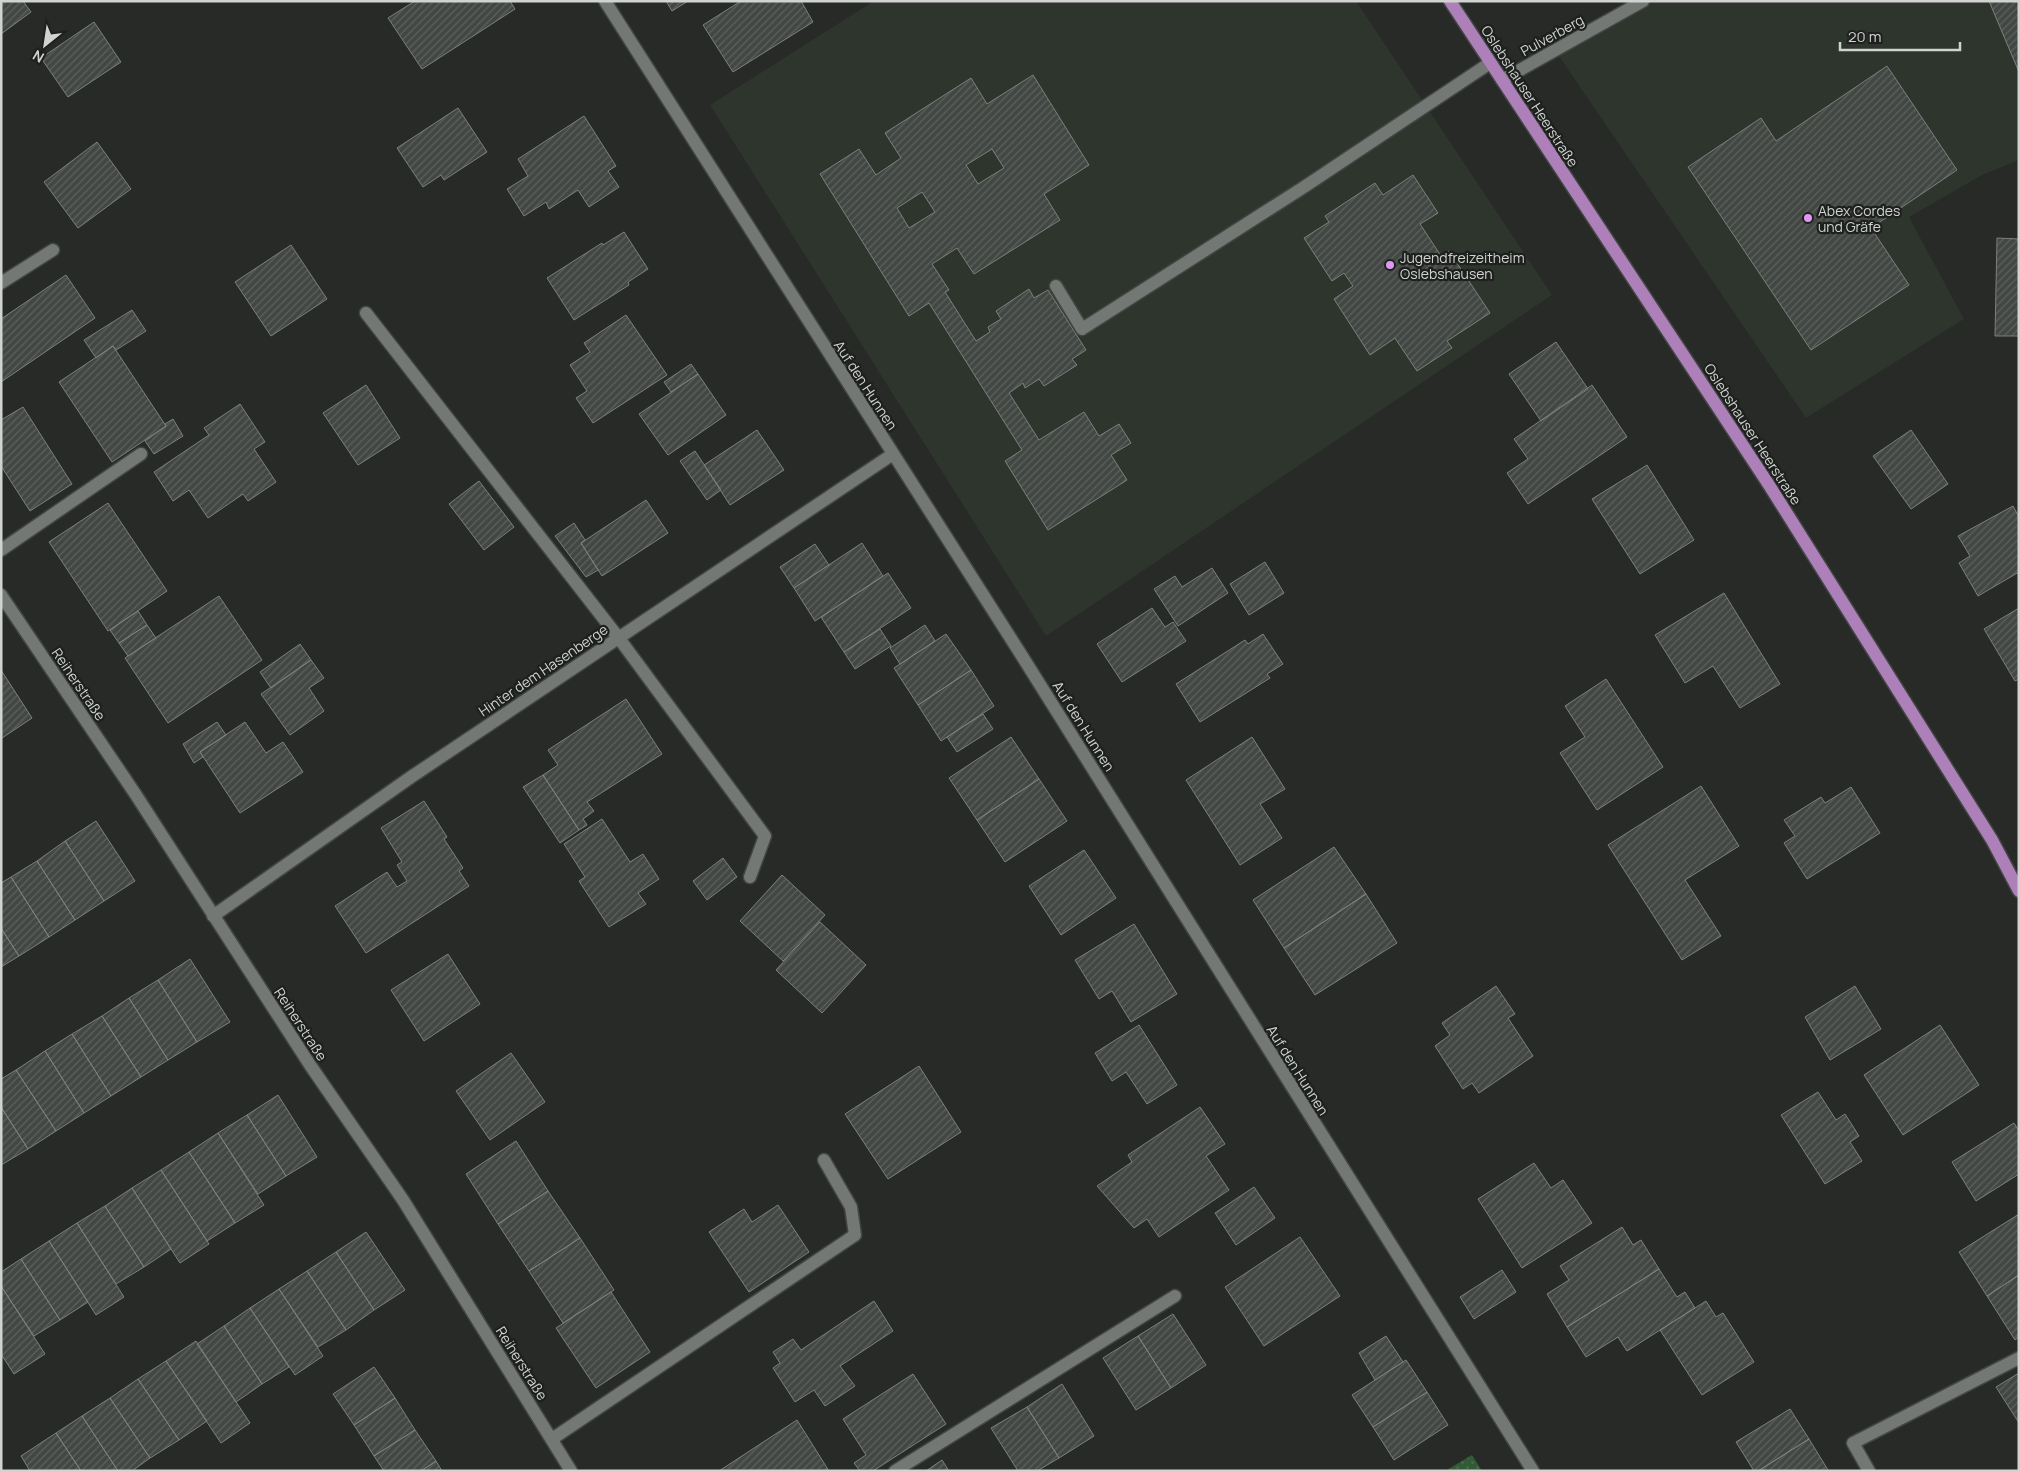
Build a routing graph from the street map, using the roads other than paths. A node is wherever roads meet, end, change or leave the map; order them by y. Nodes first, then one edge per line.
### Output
1 (605, 1) edge
2 (1450, 1) edge
3 (1644, 1) edge
4 (1490, 63) junction
5 (1502, 80) junction
6 (53, 250) dead end
7 (1, 283) edge
8 (1056, 286) dead end
9 (366, 313) dead end
10 (141, 454) dead end
11 (893, 454) junction
12 (1, 550) edge
13 (1, 595) edge
14 (618, 637) junction
15 (750, 876) dead end
16 (2019, 891) edge
17 (213, 916) junction
18 (824, 1160) dead end
19 (1175, 1296) dead end
20 (2019, 1358) edge
21 (552, 1439) junction
22 (571, 1471) edge
23 (895, 1471) edge
24 (1533, 1471) edge
25 (1868, 1471) edge

1 - 11 street, Auf den Hunnen
2 - 4 main road, Oslebshauser Heerstraße
3 - 5 street, Pulverberg
4 - 5 main road, Oslebshauser Heerstraße
4 - 8 street
5 - 16 main road, Oslebshauser Heerstraße
6 - 7 street
9 - 14 street
10 - 12 street
11 - 14 street, Hinter dem Hasenberge
11 - 24 street, Auf den Hunnen
13 - 17 street, Reiherstraße
14 - 15 street
14 - 17 street, Hinter dem Hasenberge
17 - 21 street, Reiherstraße
18 - 21 street
19 - 23 street
20 - 25 street
21 - 22 street, Reiherstraße

